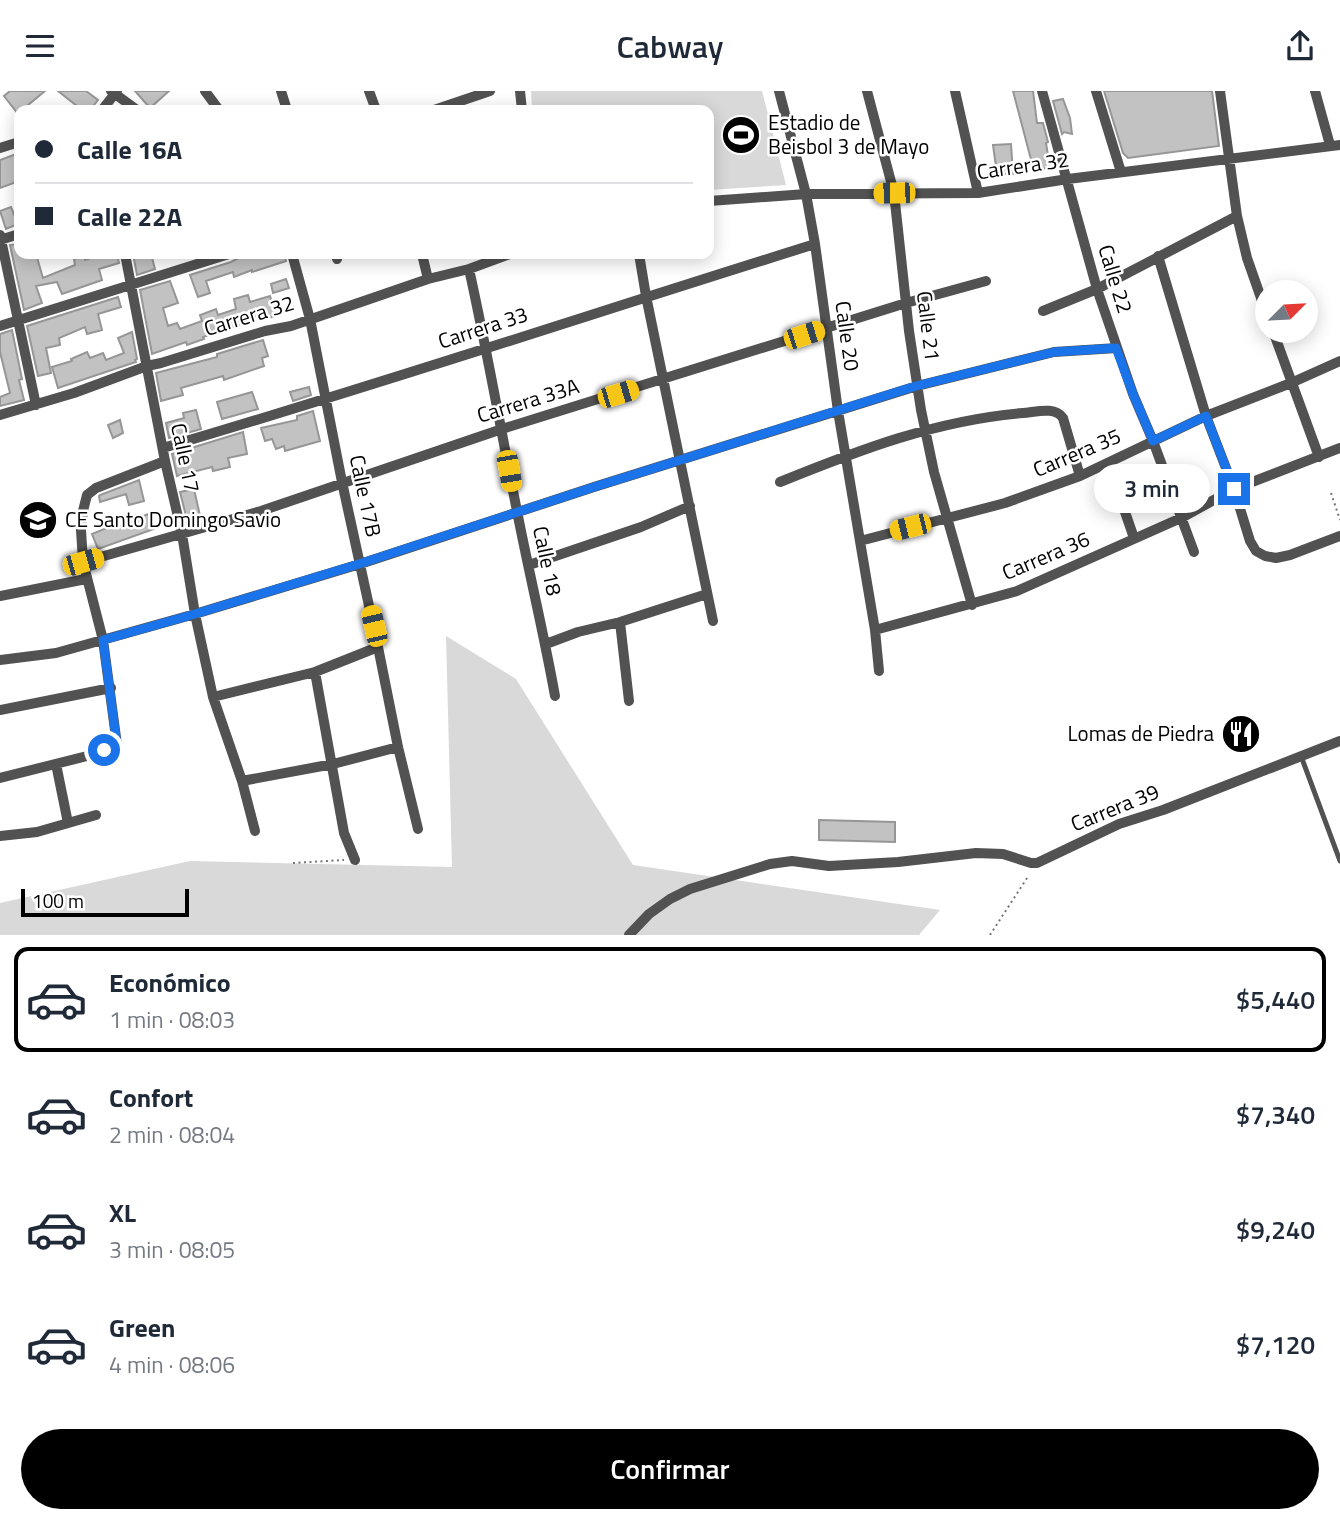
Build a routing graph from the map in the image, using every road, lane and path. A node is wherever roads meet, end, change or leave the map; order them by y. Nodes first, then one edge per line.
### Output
1 (489, 91) edge
2 (779, 91) edge
3 (867, 91) edge
4 (955, 91) edge
5 (1042, 91) edge
6 (1096, 91) edge
7 (1220, 91) edge
8 (1314, 91) edge
9 (114, 92) edge
10 (460, 101) edge
11 (131, 105) edge
12 (1335, 145) edge
13 (1230, 158) junction
14 (1121, 172) junction
15 (1068, 179) junction
16 (894, 193) junction
17 (978, 193) junction
18 (806, 194) junction
19 (714, 201) edge
20 (1237, 216) junction
21 (0, 238) edge
22 (815, 244) junction
23 (1158, 256) junction
24 (126, 259) edge
25 (212, 259) edge
26 (293, 259) edge
27 (423, 259) edge
28 (496, 259) edge
29 (640, 259) edge
30 (469, 269) junction
31 (428, 279) junction
32 (986, 281) dead end
33 (1255, 281) edge
34 (131, 283) junction
35 (1097, 289) junction
36 (646, 296) junction
37 (906, 303) junction
38 (1043, 311) dead end
39 (310, 319) junction
40 (17, 320) junction
41 (0, 326) edge
42 (827, 328) junction
43 (1277, 343) edge
44 (486, 347) junction
45 (1116, 348) junction
46 (1340, 361) edge
47 (147, 366) junction
48 (664, 380) junction
49 (1291, 383) junction
50 (916, 386) junction
51 (326, 400) junction
52 (36, 405) junction
53 (838, 411) junction
54 (0, 415) edge
55 (1206, 416) junction
56 (502, 429) junction
57 (926, 429) junction
58 (1153, 441) junction
59 (1340, 448) edge
60 (163, 449) junction
61 (846, 455) junction
62 (1319, 457) junction
63 (681, 460) junction
64 (165, 461) junction
65 (1107, 464) junction
66 (1080, 476) junction
67 (342, 482) junction
68 (780, 482) dead end
69 (1234, 489) junction
70 (1331, 493) dead end
71 (690, 506) junction
72 (517, 512) junction
73 (948, 518) junction
74 (1181, 518) junction
75 (1340, 520) edge
76 (181, 534) junction
77 (1340, 536) edge
78 (1134, 538) junction
79 (860, 541) junction
80 (1194, 552) dead end
81 (83, 562) junction
82 (359, 564) junction
83 (529, 565) junction
84 (86, 579) junction
85 (707, 594) junction
86 (0, 596) edge
87 (972, 605) junction
88 (195, 614) junction
89 (713, 621) dead end
90 (620, 622) junction
91 (875, 631) junction
92 (103, 640) junction
93 (546, 644) junction
94 (378, 647) junction
95 (0, 660) edge
96 (879, 671) dead end
97 (315, 672) junction
98 (111, 688) junction
99 (555, 696) dead end
100 (213, 697) junction
101 (629, 701) dead end
102 (0, 710) edge
103 (1340, 741) edge
104 (398, 747) junction
105 (1301, 756) junction
106 (56, 764) junction
107 (333, 764) junction
108 (0, 778) edge
109 (242, 781) junction
110 (96, 815) dead end
111 (68, 823) junction
112 (418, 829) dead end
113 (255, 831) dead end
114 (0, 836) edge
115 (355, 860) joint
116 (1340, 861) edge
117 (293, 863) dead end
118 (1037, 863) junction
119 (629, 935) edge
120 (990, 935) edge

1 - 10 street
2 - 18 street, Calle 20
3 - 16 street, Calle 21
4 - 17 street
5 - 15 street, Calle 22
6 - 14 street
7 - 13 street
8 - 12 street
9 - 11 street
12 - 13 street, Carrera 32
13 - 14 street, Carrera 32
13 - 20 street
14 - 15 street, Carrera 32
15 - 17 street, Carrera 32
15 - 35 street, Calle 22
16 - 17 street, Carrera 32
16 - 18 street, Carrera 32
16 - 37 street, Calle 21
18 - 19 street, Carrera 32
18 - 22 street, Calle 20
20 - 23 street
20 - 33 street
21 - 40 street
22 - 36 street, Carrera 33
22 - 42 street, Calle 20
23 - 35 street
23 - 55 street
24 - 34 street, Calle 17
25 - 34 street
26 - 39 street, Calle 17B
27 - 31 street
28 - 30 street, Carrera 32
29 - 36 street
30 - 31 street, Carrera 32
30 - 44 street, Calle 18
31 - 39 street, Carrera 32
32 - 37 street, Carrera 33A
34 - 40 street
34 - 47 street, Calle 17
35 - 38 street
35 - 45 street, Calle 22
36 - 44 street, Carrera 33
36 - 48 street
37 - 42 street, Carrera 33A
37 - 50 street, Calle 21
39 - 47 street, Carrera 32
39 - 51 street, Calle 17B
40 - 41 street
40 - 52 street
42 - 48 street, Carrera 33A
42 - 53 street, Calle 20
43 - 49 street
44 - 51 street, Carrera 33
44 - 56 street, Calle 18
45 - 50 street
45 - 58 street, Calle 22
46 - 49 street, Carrera 35
47 - 52 street, Carrera 32
47 - 60 street, Calle 17
48 - 56 street, Carrera 33A
48 - 63 street
49 - 55 street, Carrera 35
49 - 62 street
50 - 53 street
50 - 57 street, Calle 21
51 - 60 street, Carrera 33
51 - 67 street, Calle 17B
52 - 54 street, Carrera 32
53 - 61 street, Calle 20
53 - 63 street
55 - 58 street, Carrera 35
55 - 69 street
56 - 67 street, Carrera 33A
56 - 72 street, Calle 18
57 - 61 street
57 - 66 street
57 - 73 street, Calle 21
58 - 65 street, Carrera 35
58 - 74 street, Calle 22
59 - 62 street, Carrera 36
60 - 64 street, Calle 17
61 - 68 street
61 - 79 street, Calle 20
62 - 69 street, Carrera 36
63 - 71 street
63 - 72 street
64 - 76 street, Calle 17
64 - 81 street
65 - 66 street, Carrera 35
65 - 78 street
66 - 73 street, Carrera 35
67 - 76 street, Carrera 33A
67 - 82 street, Calle 17B
69 - 74 street, Carrera 36
69 - 77 street
70 - 75 path
71 - 83 street
71 - 85 street
72 - 82 street
72 - 83 street, Calle 18
73 - 79 street, Carrera 35
73 - 87 street, Calle 21
74 - 78 street, Carrera 36
74 - 80 street, Calle 22
76 - 81 street, Carrera 33A
76 - 88 street, Calle 17
78 - 87 street, Carrera 36
79 - 91 street, Calle 20
81 - 84 street
82 - 88 street
82 - 94 street, Calle 17B
83 - 93 street, Calle 18
84 - 86 street
84 - 92 street
85 - 89 street
85 - 90 street
87 - 91 street, Carrera 36
88 - 92 street
88 - 100 street, Calle 17
90 - 93 street
90 - 101 street
91 - 96 street, Calle 20
92 - 95 street
92 - 98 street
93 - 99 street, Calle 18
94 - 97 street
94 - 104 street, Calle 17B
97 - 100 street
97 - 107 street
98 - 102 street
98 - 106 street
100 - 109 street, Calle 17
103 - 105 street, Carrera 39
104 - 107 street
104 - 112 street, Calle 17B
105 - 116 lane
105 - 118 street, Carrera 39
106 - 108 street
106 - 111 street
107 - 109 street
107 - 115 street
109 - 113 street, Calle 17
110 - 111 street
111 - 114 street
115 - 117 path
118 - 119 street
118 - 120 path

